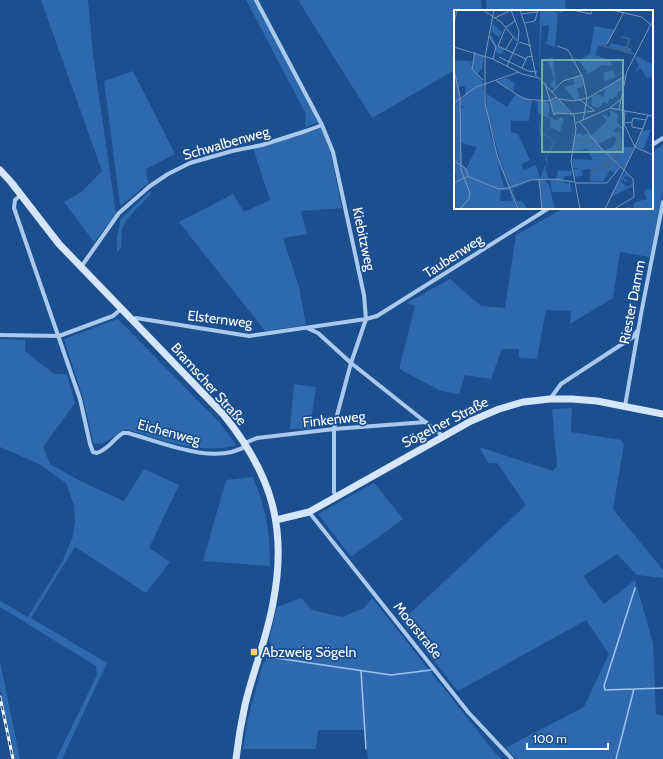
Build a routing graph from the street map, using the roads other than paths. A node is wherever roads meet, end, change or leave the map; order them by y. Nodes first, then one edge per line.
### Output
1 (256, 0) edge
2 (322, 124) junction
3 (663, 138) edge
4 (653, 145) edge
5 (0, 170) edge
6 (21, 194) junction
7 (663, 202) edge
8 (548, 209) edge
9 (80, 267) junction
10 (121, 309) junction
11 (366, 319) junction
12 (132, 320) junction
13 (306, 328) junction
14 (638, 329) junction
15 (0, 335) edge
16 (59, 336) junction
17 (351, 363) junction
18 (550, 399) junction
19 (625, 406) junction
20 (663, 414) edge
21 (426, 422) junction
22 (334, 429) junction
23 (443, 436) junction
24 (245, 444) junction
25 (336, 498) junction
26 (309, 512) junction
27 (276, 520) junction
28 (236, 759) edge
29 (512, 759) edge

1 - 2 street, Kiebitzweg
2 - 9 street, Schwalbenweg
2 - 11 street, Kiebitzweg
3 - 4 street
5 - 6 street, Bramscher Straße
6 - 9 street, Bramscher Straße
6 - 16 street, Eichenweg
7 - 14 street, Riester Damm
8 - 11 street, Taubenweg
9 - 10 street, Bramscher Straße
10 - 12 street, Bramscher Straße
10 - 16 street
11 - 13 street, Elsternweg
11 - 17 street, Kiebitzweg
12 - 13 street, Elsternweg
12 - 24 street, Bramscher Straße
13 - 17 street
14 - 18 street
14 - 19 street, Riester Damm
15 - 16 street
16 - 24 street, Eichenweg
17 - 21 street
17 - 22 street, Kiebitzweg
18 - 19 street, Sögelner Straße
18 - 23 street, Sögelner Straße
19 - 20 street, Sögelner Straße
21 - 22 street, Finkenweg
21 - 23 street
22 - 24 street, Finkenweg
22 - 25 street, Kiebitzweg
23 - 25 street, Sögelner Straße
24 - 27 street, Bramscher Straße
25 - 26 street, Sögelner Straße
26 - 27 street, Sögelner Straße
26 - 29 street, Moorstraße
27 - 28 street, Bramscher Straße

